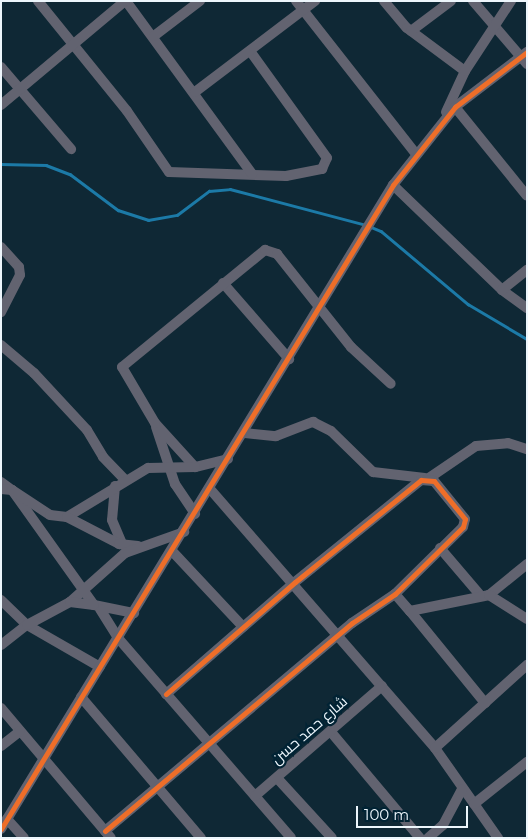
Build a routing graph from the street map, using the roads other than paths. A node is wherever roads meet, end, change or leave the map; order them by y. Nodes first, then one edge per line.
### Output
1 (38, 1) edge
2 (126, 1) edge
3 (200, 1) edge
4 (296, 1) edge
5 (315, 1) edge
6 (384, 1) edge
7 (451, 1) edge
8 (473, 1) edge
9 (511, 1) edge
10 (303, 11) junction
11 (493, 29) junction
12 (411, 31) junction
13 (154, 36) junction
14 (73, 46) junction
15 (250, 51) junction
16 (525, 57) edge
17 (1, 67) edge
18 (464, 71) junction
19 (20, 92) junction
20 (195, 92) junction
21 (1, 105) edge
22 (455, 107) junction
23 (442, 120) junction
24 (71, 149) dead end
25 (416, 154) junction
26 (252, 174) junction
27 (393, 186) junction
28 (527, 196) edge
29 (3, 254) edge
30 (527, 270) edge
31 (222, 283) junction
32 (502, 290) junction
33 (321, 306) junction
34 (527, 308) edge
35 (1, 312) edge
36 (1, 345) edge
37 (289, 359) junction
38 (391, 384) dead end
39 (155, 423) junction
40 (245, 432) junction
41 (527, 450) edge
42 (228, 459) junction
43 (169, 466) junction
44 (195, 467) junction
45 (427, 478) junction
46 (125, 480) junction
47 (1, 482) edge
48 (115, 486) junction
49 (1, 489) edge
50 (210, 489) junction
51 (12, 490) junction
52 (195, 514) junction
53 (67, 517) junction
54 (184, 532) junction
55 (122, 544) junction
56 (141, 546) junction
57 (440, 548) junction
58 (172, 551) junction
59 (527, 564) edge
60 (295, 582) junction
61 (84, 590) junction
62 (394, 594) junction
63 (485, 596) junction
64 (1, 600) edge
65 (70, 602) junction
66 (97, 607) junction
67 (410, 611) junction
68 (134, 613) junction
69 (527, 619) edge
70 (27, 625) junction
71 (243, 627) junction
72 (340, 634) junction
73 (118, 638) junction
74 (1, 645) edge
75 (527, 665) edge
76 (100, 667) junction
77 (382, 686) junction
78 (166, 694) junction
79 (81, 697) junction
80 (485, 703) junction
81 (1, 708) edge
82 (20, 731) junction
83 (331, 732) junction
84 (211, 745) junction
85 (1, 746) edge
86 (435, 748) junction
87 (42, 760) junction
88 (527, 762) edge
89 (277, 778) junction
90 (159, 788) junction
91 (462, 790) junction
92 (255, 796) junction
93 (474, 804) junction
94 (7, 819) junction
95 (1, 829) edge
96 (108, 834) edge
97 (327, 836) edge
98 (24, 838) edge
99 (201, 838) edge
100 (291, 838) edge
101 (420, 838) edge
102 (428, 838) edge
103 (498, 838) edge

1 - 14 street
2 - 13 street
2 - 14 street
3 - 13 street
4 - 10 street
5 - 10 street
6 - 12 street
7 - 12 street
8 - 11 street
9 - 11 street
10 - 15 street
10 - 25 street
11 - 16 street
11 - 18 street
12 - 18 street
13 - 20 street
14 - 19 street
14 - 26 street
15 - 20 street
15 - 26 street
16 - 22 street
17 - 19 street
18 - 23 street
19 - 21 street
19 - 24 street
20 - 26 street
22 - 23 street
22 - 28 street
23 - 25 street
25 - 27 street
27 - 32 street
27 - 33 street
29 - 35 street
30 - 32 street
31 - 33 street
31 - 37 street
31 - 39 street
32 - 34 street
33 - 37 street
33 - 38 street
36 - 46 street
37 - 40 street
39 - 43 street
39 - 44 street
40 - 42 street
40 - 45 street
41 - 45 street
42 - 44 street
42 - 50 street
43 - 44 street
43 - 46 street
43 - 52 street
45 - 57 street
45 - 60 street
46 - 48 street
47 - 51 street
48 - 53 street
48 - 55 street
49 - 51 street
50 - 52 street
50 - 60 street
51 - 53 street
51 - 61 street
52 - 54 street
53 - 55 street
54 - 56 street
54 - 58 street
55 - 56 street
56 - 61 street
57 - 62 street
57 - 63 street
58 - 68 street
58 - 71 street
59 - 63 street
60 - 71 street
60 - 72 street
61 - 65 street
61 - 66 street
62 - 67 street
62 - 72 street
63 - 67 street
63 - 69 street
64 - 70 street
65 - 66 street
65 - 70 street
66 - 68 street
66 - 73 street
67 - 80 street
68 - 73 street
70 - 74 street
70 - 76 street
71 - 78 street
72 - 77 street
72 - 84 street
73 - 76 street
73 - 78 street
75 - 80 street
76 - 79 street
77 - 83 street, شارع حمد حسن
77 - 86 street
78 - 84 street
79 - 87 street
79 - 90 street
80 - 86 street
81 - 82 street
82 - 85 street
82 - 87 street
83 - 89 street, شارع حمد حسن
83 - 101 street
84 - 90 street
84 - 92 street
86 - 91 street
87 - 94 street
87 - 96 street
88 - 93 street
89 - 92 street, شارع حمد حسن
89 - 97 street
90 - 96 street
90 - 99 street
91 - 93 street
91 - 102 street
92 - 100 street
93 - 103 street
94 - 95 street
94 - 98 street

